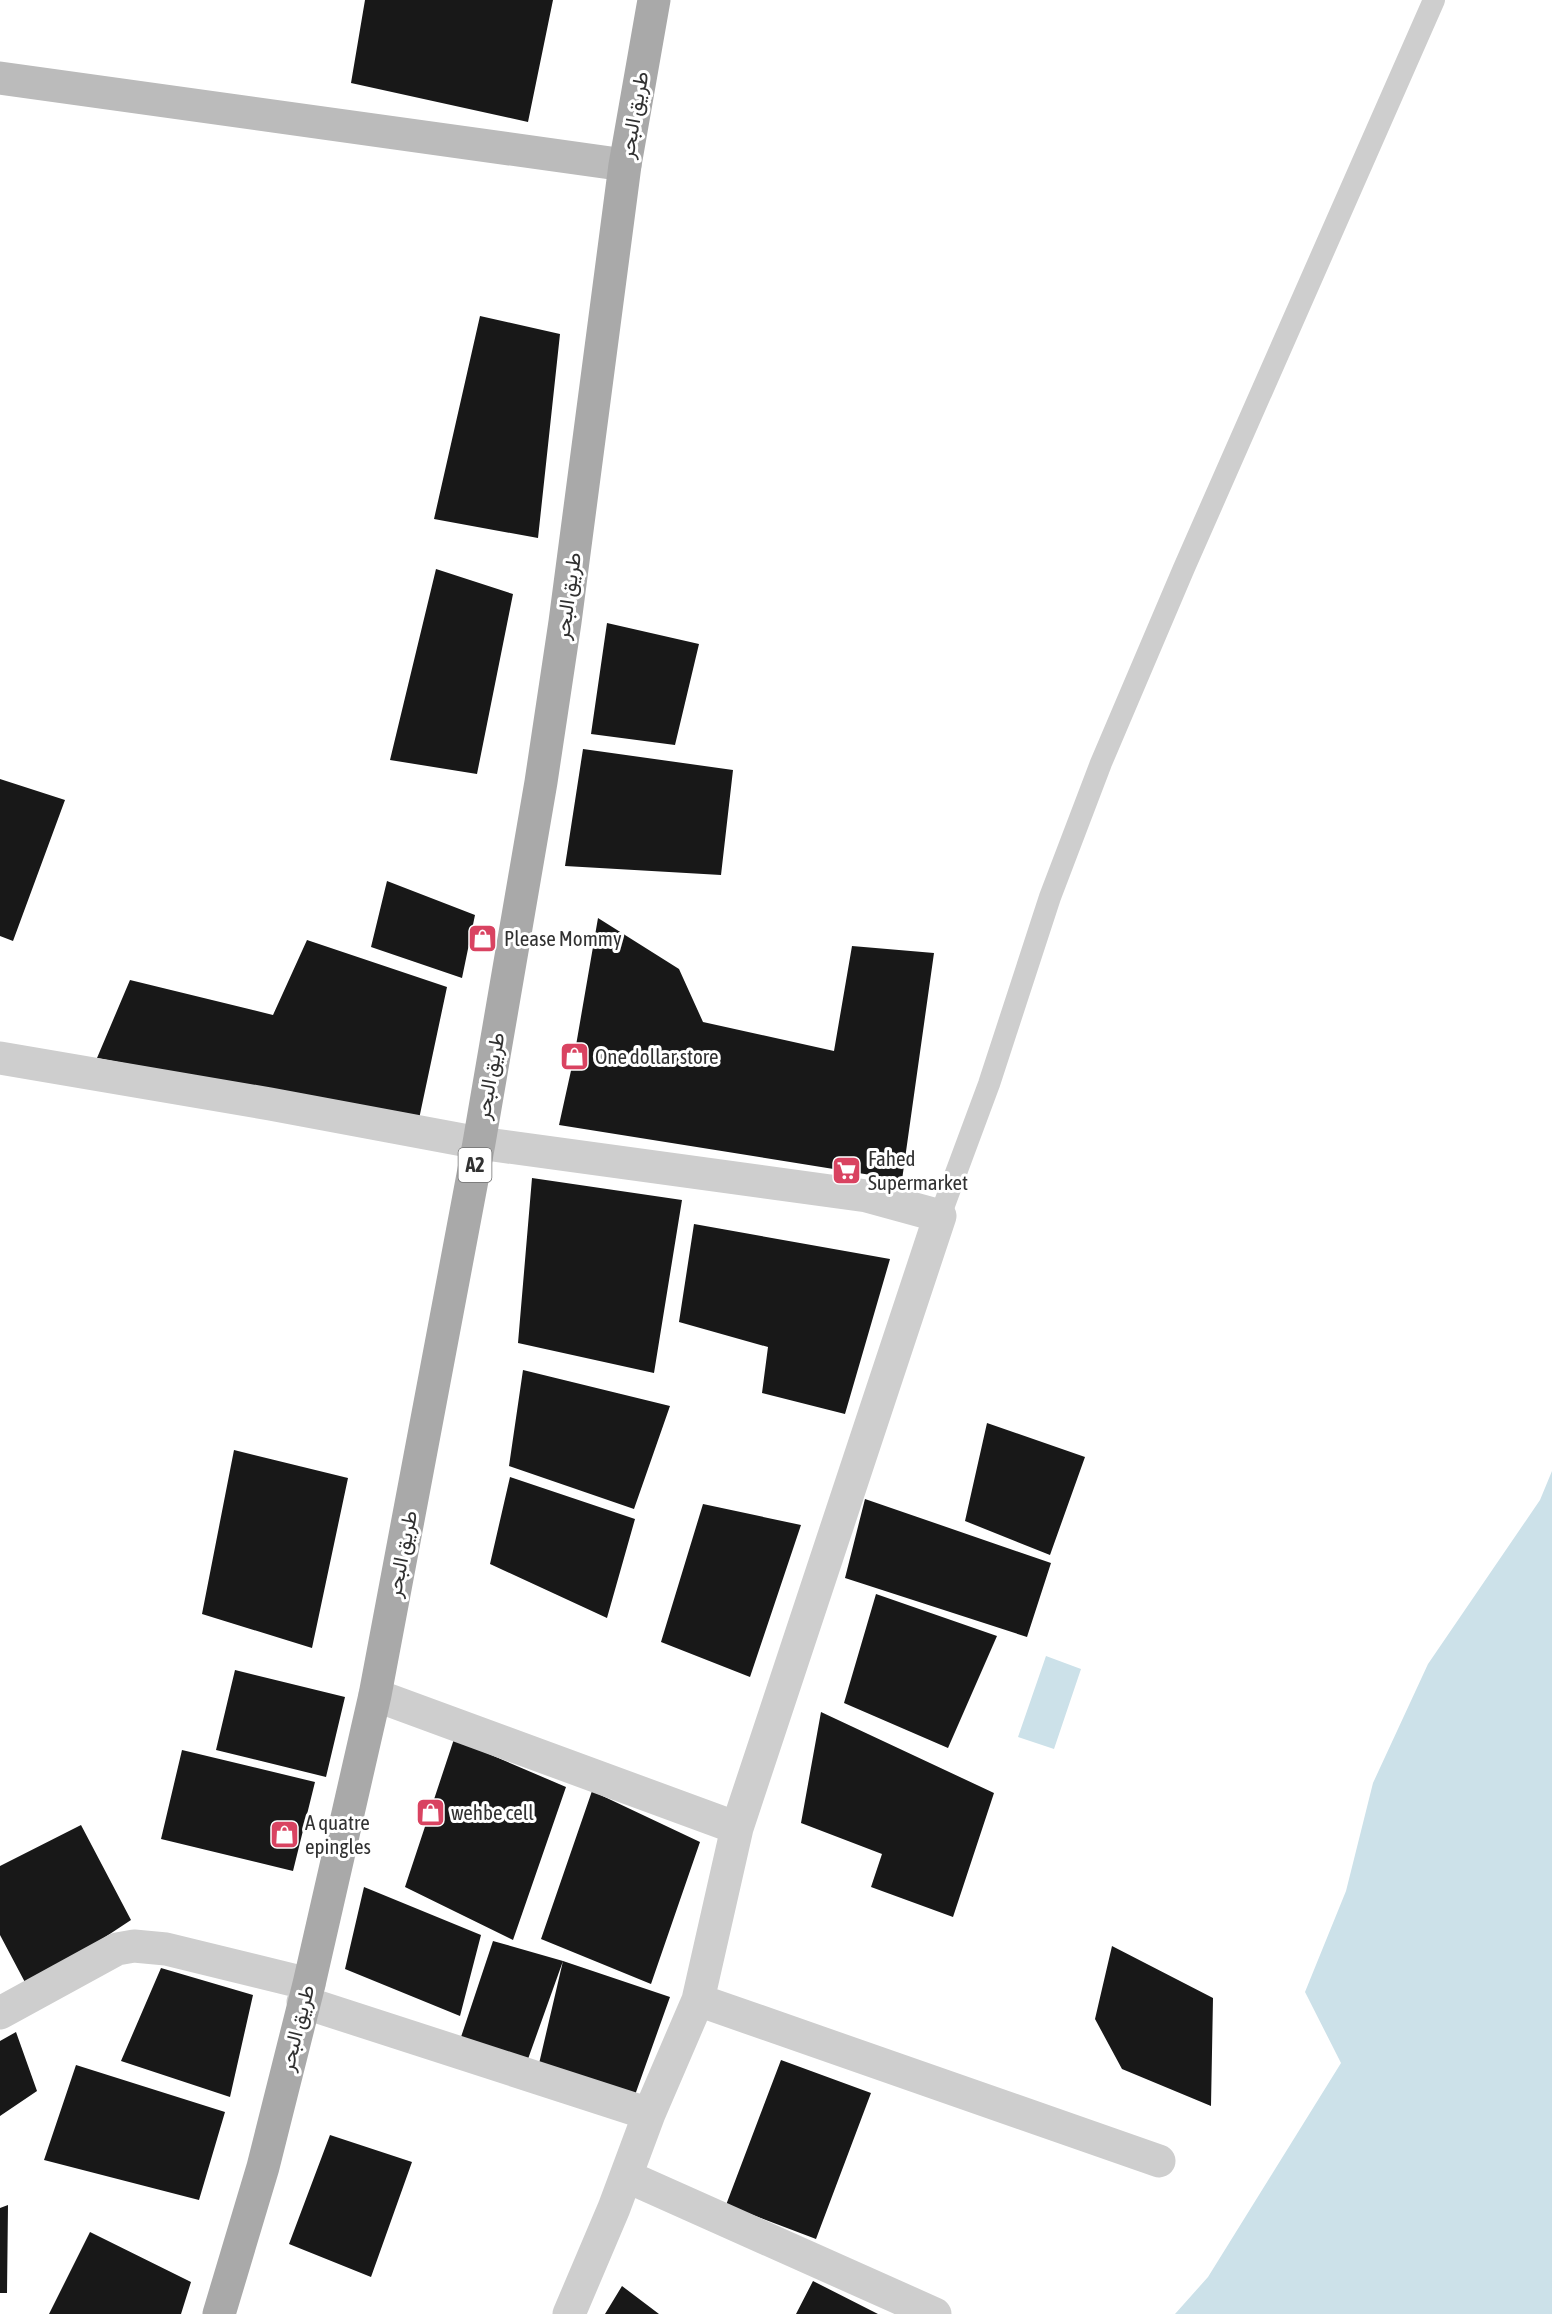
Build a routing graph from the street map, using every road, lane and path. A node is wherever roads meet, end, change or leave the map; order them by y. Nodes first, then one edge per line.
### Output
1 (654, 0) edge
2 (1434, 0) edge
3 (0, 78) edge
4 (625, 165) junction
5 (0, 1058) edge
6 (479, 1143) junction
7 (940, 1216) junction
8 (375, 1695) junction
9 (737, 1828) junction
10 (306, 1993) junction
11 (698, 2000) junction
12 (0, 2013) edge
13 (649, 2114) junction
14 (1159, 2161) dead end
15 (626, 2176) junction
16 (219, 2314) edge
17 (569, 2314) edge
18 (935, 2314) edge

1 - 4 main road, طريق البحر / A2
2 - 7 lane
3 - 4 street
4 - 6 main road, طريق البحر / A2
5 - 6 street
6 - 7 street
6 - 8 main road, طريق البحر / A2
7 - 9 street
8 - 9 street
8 - 10 main road, طريق البحر / A2
9 - 11 street
10 - 12 street
10 - 13 street
10 - 16 main road, طريق البحر / A2
11 - 13 street
11 - 14 street
13 - 15 street
15 - 17 street
15 - 18 street

